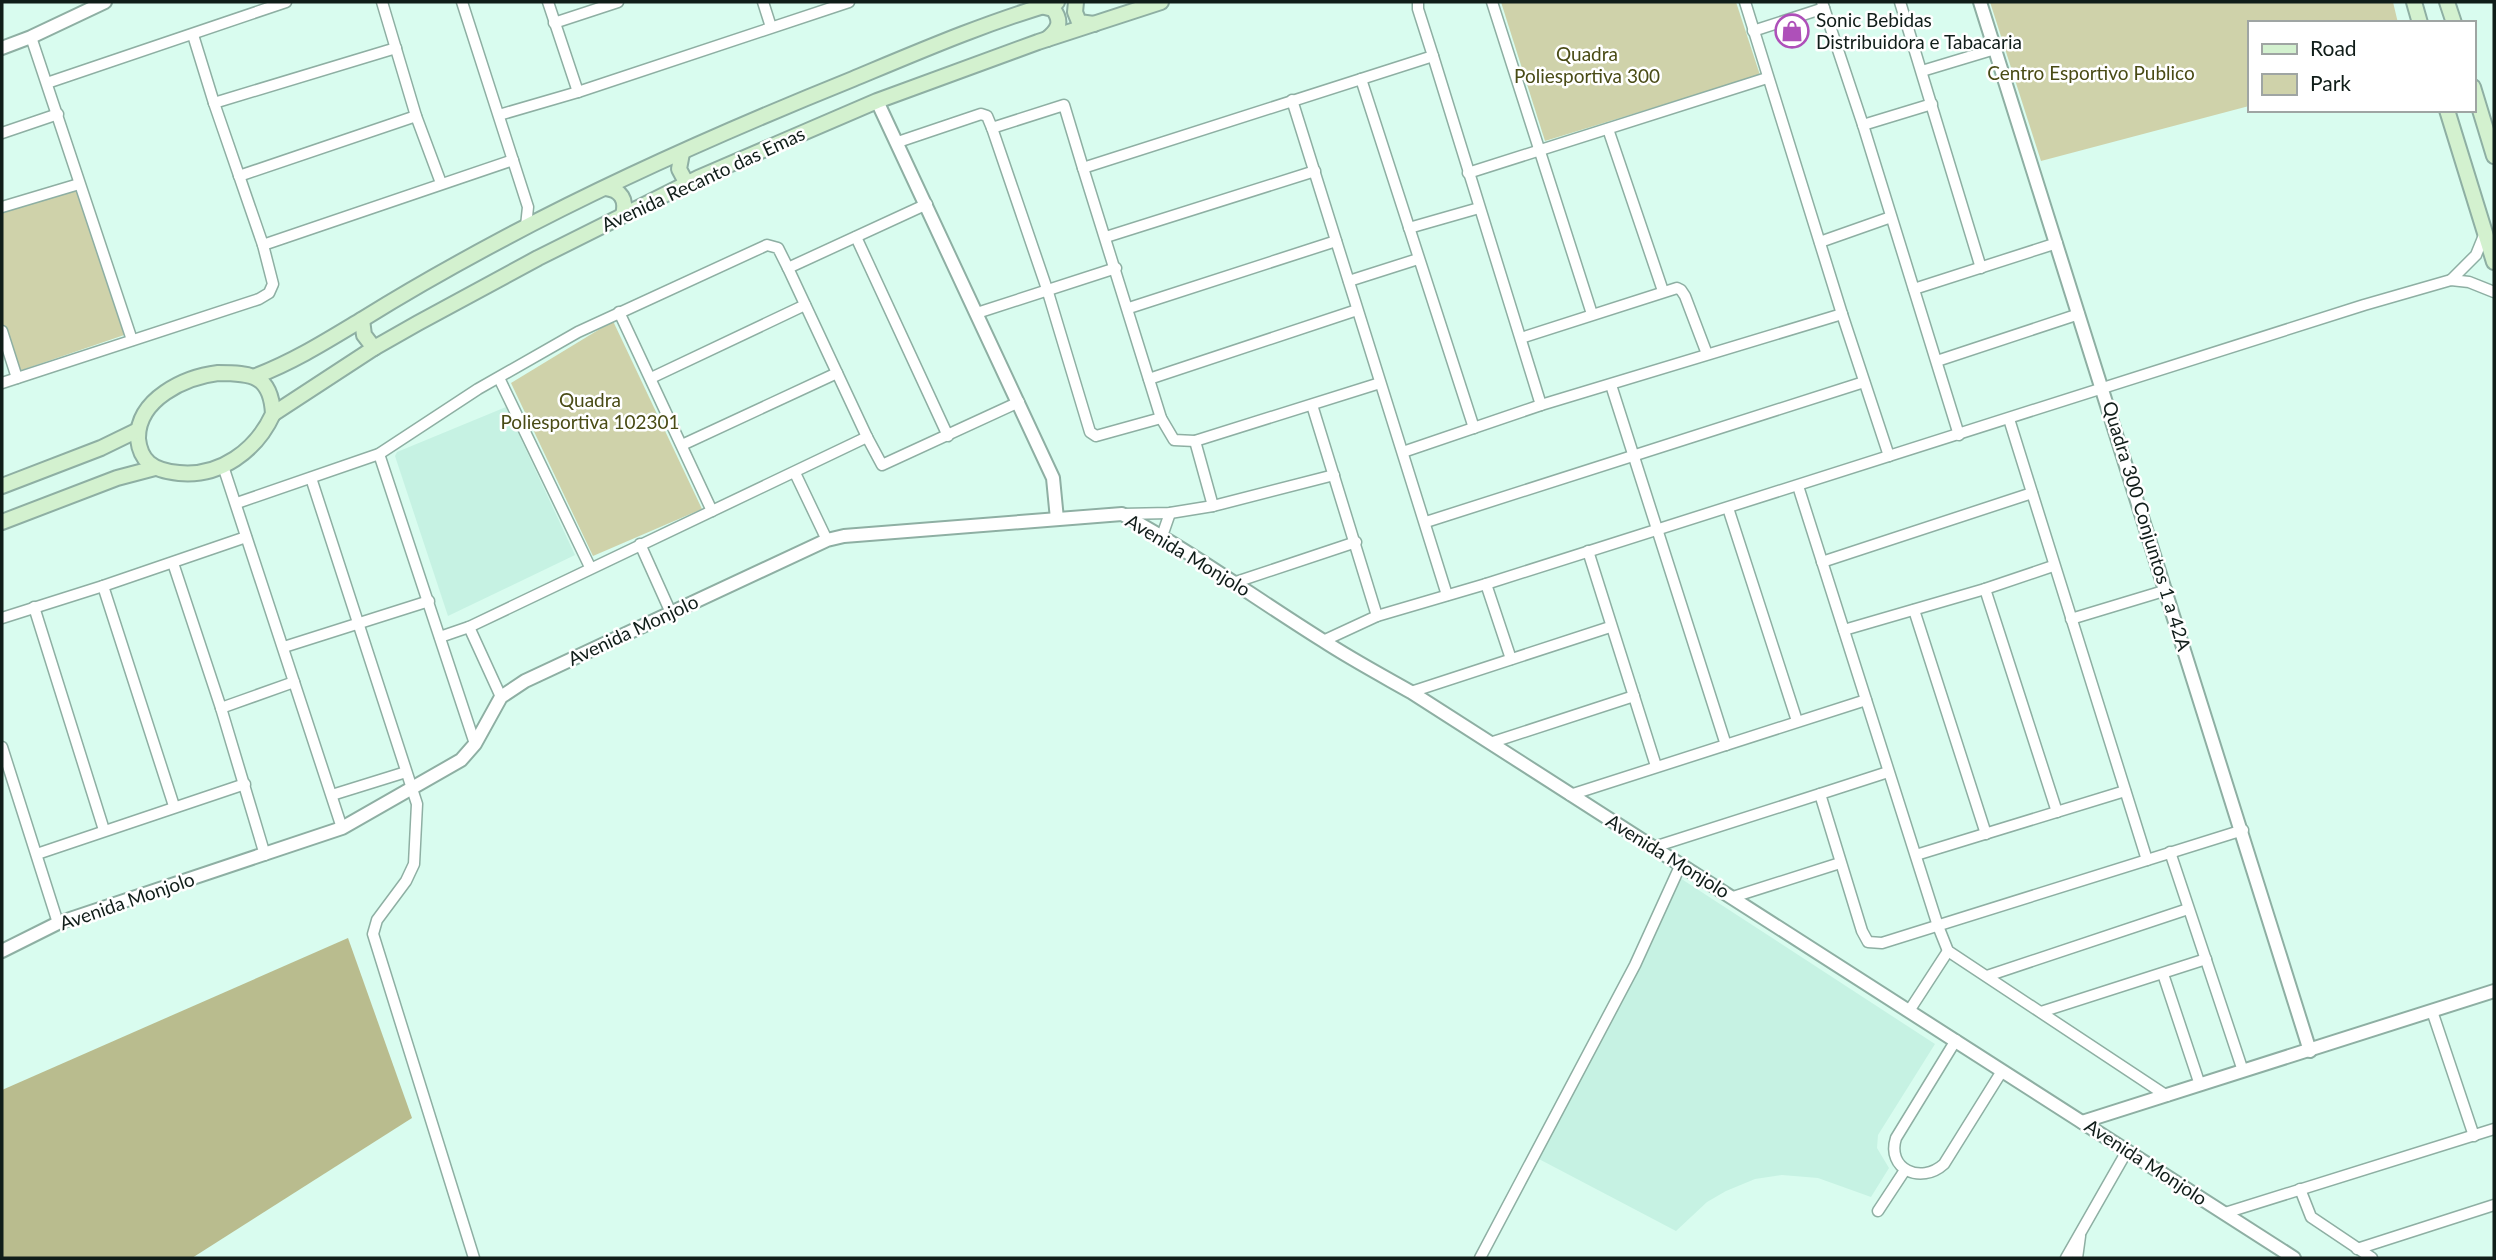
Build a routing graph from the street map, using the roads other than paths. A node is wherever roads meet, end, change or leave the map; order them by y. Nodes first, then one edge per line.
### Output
1 (105, 2) edge
2 (286, 2) edge
3 (382, 2) edge
4 (462, 2) edge
5 (548, 2) edge
6 (618, 2) edge
7 (762, 2) edge
8 (849, 2) edge
9 (1056, 2) edge
10 (1076, 2) edge
11 (1161, 2) edge
12 (1418, 2) edge
13 (1492, 2) edge
14 (1745, 2) edge
15 (1900, 2) edge
16 (1980, 2) edge
17 (2414, 2) edge
18 (2448, 2) edge
19 (1823, 5) edge
20 (1041, 6) junction
21 (2419, 21) edge
22 (2453, 21) edge
23 (554, 23) junction
24 (1094, 24) junction
25 (771, 27) junction
26 (1753, 31) junction
27 (193, 35) junction
28 (31, 37) junction
29 (1045, 39) junction
30 (2, 48) edge
31 (396, 48) junction
32 (1995, 49) junction
33 (1433, 56) junction
34 (1922, 71) junction
35 (1767, 78) junction
36 (1361, 79) junction
37 (47, 83) junction
38 (579, 92) junction
39 (2475, 94) edge
40 (1292, 100) junction
41 (877, 101) junction
42 (214, 103) junction
43 (1932, 104) junction
44 (2448, 112) edge
45 (58, 114) junction
46 (499, 115) junction
47 (416, 116) junction
48 (1863, 125) junction
49 (992, 128) junction
50 (1608, 129) junction
51 (2, 133) edge
52 (898, 142) junction
53 (1541, 151) junction
54 (682, 153) junction
55 (2494, 156) edge
56 (513, 160) junction
57 (1083, 168) junction
58 (1315, 171) junction
59 (1468, 173) junction
60 (239, 176) junction
61 (441, 183) junction
62 (79, 184) junction
63 (687, 184) junction
64 (606, 188) junction
65 (927, 204) junction
66 (2, 207) edge
67 (528, 207) junction
68 (1479, 208) junction
69 (623, 215) junction
70 (543, 217) junction
71 (1891, 218) junction
72 (526, 226) junction
73 (1409, 228) junction
74 (2490, 228) edge
75 (856, 237) junction
76 (1106, 237) junction
77 (1336, 241) junction
78 (1821, 242) junction
79 (2057, 243) junction
80 (263, 245) junction
81 (1418, 259) junction
82 (2494, 262) edge
83 (788, 268) junction
84 (1116, 268) junction
85 (1981, 268) junction
86 (2451, 280) junction
87 (1349, 281) junction
88 (1046, 289) junction
89 (1914, 289) junction
90 (1663, 291) junction
91 (2494, 292) edge
92 (805, 304) junction
93 (1129, 309) junction
94 (1357, 310) junction
95 (619, 312) junction
96 (977, 313) junction
97 (1592, 314) junction
98 (1842, 314) junction
99 (2080, 314) junction
100 (362, 320) junction
101 (2, 331) edge
102 (1521, 338) junction
103 (132, 340) junction
104 (374, 348) junction
105 (1706, 354) junction
106 (1937, 361) junction
107 (837, 373) junction
108 (256, 376) junction
109 (18, 378) junction
110 (499, 378) junction
111 (651, 378) junction
112 (1149, 379) junction
113 (1864, 382) junction
114 (2, 383) edge
115 (1380, 383) junction
116 (1611, 385) junction
117 (2103, 388) junction
118 (1019, 402) junction
119 (1312, 405) junction
120 (1541, 405) junction
121 (273, 414) junction
122 (1161, 418) junction
123 (2009, 419) junction
124 (1474, 428) junction
125 (138, 430) junction
126 (1959, 435) junction
127 (948, 436) junction
128 (867, 437) junction
129 (1195, 441) junction
130 (682, 445) junction
131 (1404, 452) junction
132 (379, 454) junction
133 (1635, 456) junction
134 (1889, 456) junction
135 (223, 466) junction
136 (155, 468) junction
137 (795, 473) junction
138 (1334, 475) junction
139 (311, 478) junction
140 (2, 486) edge
141 (1798, 486) junction
142 (2032, 493) junction
143 (237, 503) junction
144 (1213, 506) junction
145 (1728, 508) junction
146 (712, 511) junction
147 (1170, 513) junction
148 (1122, 514) junction
149 (1057, 519) junction
150 (2, 522) edge
151 (1426, 522) junction
152 (1658, 530) junction
153 (1162, 536) junction
154 (246, 537) junction
155 (827, 540) junction
156 (1356, 542) junction
157 (640, 544) junction
158 (1588, 551) junction
159 (1822, 562) junction
160 (173, 563) junction
161 (2053, 566) junction
162 (590, 567) junction
163 (1236, 582) junction
164 (1486, 584) junction
165 (103, 586) junction
166 (1985, 589) junction
167 (2167, 590) junction
168 (1447, 595) junction
169 (429, 601) junction
170 (34, 607) junction
171 (1914, 610) junction
172 (671, 613) junction
173 (1377, 617) junction
174 (2, 618) edge
175 (2071, 619) junction
176 (358, 624) junction
177 (469, 626) junction
178 (1610, 627) junction
179 (1844, 630) junction
180 (440, 637) junction
181 (1323, 641) junction
182 (284, 647) junction
183 (1511, 659) junction
184 (295, 682) junction
185 (1411, 692) junction
186 (1634, 696) junction
187 (501, 697) junction
188 (1866, 699) junction
189 (221, 708) junction
190 (1797, 721) junction
191 (1490, 743) junction
192 (475, 744) junction
193 (1726, 744) junction
194 (2, 747) edge
195 (1656, 766) junction
196 (406, 772) junction
197 (1888, 772) junction
198 (7, 778) edge
199 (245, 784) junction
200 (412, 788) junction
201 (2125, 791) junction
202 (1820, 794) junction
203 (332, 795) junction
204 (1570, 795) junction
205 (174, 806) junction
206 (2057, 812) junction
207 (342, 828) junction
208 (104, 830) junction
209 (2243, 830) junction
210 (1986, 834) junction
211 (1654, 847) junction
212 (2170, 852) junction
213 (37, 854) junction
214 (265, 855) junction
215 (1916, 855) junction
216 (2147, 860) junction
217 (1681, 863) junction
218 (1840, 863) junction
219 (1733, 897) junction
220 (2188, 909) junction
221 (58, 923) junction
222 (1938, 926) junction
223 (2, 951) edge
224 (1948, 951) junction
225 (2206, 959) junction
226 (2163, 974) junction
227 (1987, 976) junction
228 (2494, 991) edge
229 (1909, 1011) junction
230 (2432, 1011) junction
231 (2041, 1012) junction
232 (1956, 1040) junction
233 (2310, 1051) junction
234 (2002, 1071) junction
235 (2243, 1071) junction
236 (2200, 1085) junction
237 (2167, 1096) junction
238 (2082, 1122) junction
239 (2494, 1129) edge
240 (2474, 1136) junction
241 (2127, 1150) junction
242 (1905, 1170) junction
243 (2300, 1189) junction
244 (2494, 1205) edge
245 (1878, 1211) dead end
246 (2225, 1213) junction
247 (2080, 1236) junction
248 (2357, 1249) junction
249 (474, 1258) edge
250 (1479, 1258) edge
251 (2066, 1258) edge
252 (2077, 1258) edge
253 (2294, 1258) edge
254 (2372, 1258) edge

1 - 28 street
2 - 27 street
3 - 31 street
4 - 46 street
5 - 23 street
6 - 23 street
7 - 25 street
8 - 25 street
9 - 20 main road, Avenida Recanto das Emas
10 - 24 main road
11 - 24 main road, Avenida Recanto das Emas
12 - 33 street
13 - 53 street
14 - 26 street
15 - 34 street
16 - 32 street, Quadra 300 Conjuntos 1 a 42A
17 - 21 main road
18 - 22 main road
19 - 26 street
19 - 48 street
20 - 29 main road
20 - 54 main road, Avenida Recanto das Emas
23 - 38 street
24 - 29 main road, Avenida Recanto das Emas
25 - 38 street
26 - 35 street
27 - 37 street
27 - 42 street
28 - 30 street
28 - 37 street
29 - 41 main road, Avenida Recanto das Emas
31 - 42 street
31 - 47 street
32 - 34 street
32 - 79 street, Quadra 300 Conjuntos 1 a 42A
33 - 36 street
33 - 59 street
34 - 43 street
35 - 50 street
35 - 78 street
36 - 40 street
36 - 73 street
37 - 45 street
38 - 46 street
39 - 55 main road
40 - 57 street
40 - 58 street
41 - 52 street
41 - 63 main road, Avenida Recanto das Emas
42 - 60 street
43 - 48 street
43 - 85 street
44 - 74 main road
45 - 51 street
45 - 62 street
46 - 56 street
47 - 60 street
47 - 61 street
48 - 71 street
49 - 52 street
49 - 57 street
49 - 88 street
50 - 53 street
50 - 90 street
52 - 65 street
53 - 59 street
53 - 97 street
54 - 63 main road
54 - 64 main road, Avenida Recanto das Emas
56 - 61 street
56 - 67 street
57 - 76 street
58 - 76 street
58 - 77 street
59 - 68 street
60 - 80 street
61 - 80 street
62 - 66 street
62 - 103 street
63 - 69 main road, Avenida Recanto das Emas
64 - 69 main road
64 - 70 main road, Avenida Recanto das Emas
65 - 75 street
65 - 96 street
67 - 70 street
67 - 72 street
68 - 73 street
68 - 102 street
69 - 104 main road, Avenida Recanto das Emas
70 - 72 main road, Avenida Recanto das Emas
71 - 78 street
71 - 89 street
72 - 100 main road, Avenida Recanto das Emas
73 - 81 street
74 - 82 main road
74 - 86 street
75 - 83 street
75 - 127 street
76 - 84 street
77 - 87 street
77 - 93 street
78 - 98 street
79 - 85 street
79 - 99 street, Quadra 300 Conjuntos 1 a 42A
80 - 103 street
81 - 87 street
81 - 124 street
83 - 92 street
83 - 95 street
84 - 88 street
84 - 93 street
85 - 89 street
86 - 91 street
86 - 117 street
87 - 94 street
88 - 96 street
88 - 122 street
89 - 106 street
90 - 97 street
90 - 105 street
92 - 107 street
92 - 111 street
93 - 112 street
94 - 112 street
94 - 115 street
95 - 110 street
95 - 111 street
96 - 118 street
97 - 102 street
98 - 105 street
98 - 113 street
99 - 106 street
99 - 117 street, Quadra 300 Conjuntos 1 a 42A
100 - 104 main road
100 - 108 main road, Avenida Recanto das Emas
101 - 109 street
102 - 120 street
103 - 109 street
104 - 121 main road, Avenida Recanto das Emas
105 - 116 street
106 - 126 street
107 - 128 street
107 - 130 street
108 - 121 main road
108 - 125 main road
109 - 114 street
110 - 132 street
110 - 162 street
111 - 130 street
112 - 122 street
113 - 133 street
113 - 134 street
115 - 119 street
115 - 131 street
116 - 120 street
116 - 133 street
117 - 123 street
117 - 167 street, Quadra 300 Conjuntos 1 a 42A
118 - 127 street
118 - 149 street
119 - 129 street
119 - 138 street
120 - 124 street
121 - 135 main road
122 - 129 street
123 - 126 street
123 - 142 street
124 - 131 street
125 - 136 main road
125 - 140 main road
126 - 134 street
127 - 128 street
128 - 137 street
129 - 144 street
130 - 146 street
131 - 151 street
132 - 139 street
132 - 169 street
133 - 151 street
133 - 152 street
134 - 141 street
135 - 136 main road
135 - 143 street
136 - 150 main road
137 - 146 street
137 - 155 street
138 - 144 street
138 - 156 street
139 - 143 street
139 - 176 street
141 - 145 street
141 - 159 street
142 - 159 street
142 - 161 street
143 - 154 street
144 - 147 street
145 - 152 street
145 - 190 street
146 - 157 street
147 - 148 street
147 - 153 street
148 - 149 street, Avenida Monjolo
148 - 153 street, Avenida Monjolo
149 - 155 street, Avenida Monjolo
151 - 168 street
152 - 158 street
152 - 193 street
153 - 163 street, Avenida Monjolo
154 - 160 street
154 - 182 street
155 - 172 street, Avenida Monjolo
156 - 163 street
156 - 173 street
157 - 162 street
157 - 172 street
158 - 164 street
158 - 178 street
159 - 179 street
160 - 165 street
160 - 189 street
161 - 166 street
161 - 175 street
162 - 177 street
163 - 181 street, Avenida Monjolo
164 - 168 street
164 - 183 street
165 - 170 street
165 - 205 street
166 - 171 street
166 - 206 street
167 - 175 street
167 - 209 street, Quadra 300 Conjuntos 1 a 42A
168 - 173 street
169 - 176 street
169 - 180 street
170 - 174 street
170 - 208 street
171 - 179 street
171 - 210 street
172 - 187 street, Avenida Monjolo
173 - 181 street
175 - 201 street
176 - 182 street
176 - 196 street
177 - 180 street
177 - 187 street
178 - 183 street
178 - 186 street
179 - 188 street
180 - 192 street
181 - 185 street, Avenida Monjolo
182 - 184 street
183 - 185 street
184 - 189 street
184 - 203 street
185 - 191 street, Avenida Monjolo
186 - 191 street
186 - 195 street
187 - 192 street, Avenida Monjolo
188 - 190 street
188 - 197 street
189 - 199 street
190 - 193 street
191 - 204 street, Avenida Monjolo
192 - 200 street, Avenida Monjolo
193 - 195 street
194 - 198 street
195 - 204 street
196 - 200 street
196 - 203 street
197 - 202 street
197 - 215 street
198 - 213 street
199 - 205 street
199 - 214 street
200 - 207 street, Avenida Monjolo
200 - 249 street
201 - 206 street
201 - 216 street
202 - 211 street
202 - 218 street
203 - 207 street
204 - 211 street, Avenida Monjolo
205 - 208 street
206 - 210 street
207 - 214 street, Avenida Monjolo
208 - 213 street
209 - 212 street
209 - 233 street, Quadra 300 Conjuntos 1 a 42A
210 - 215 street
211 - 217 street, Avenida Monjolo
212 - 216 street
212 - 220 street
213 - 221 street
214 - 221 street, Avenida Monjolo
215 - 222 street
216 - 222 street
217 - 219 street, Avenida Monjolo
217 - 250 street
218 - 219 street
218 - 222 street
219 - 229 street, Avenida Monjolo
220 - 225 street
220 - 227 street
221 - 223 street, Avenida Monjolo
222 - 224 street
224 - 227 street
224 - 229 street
225 - 226 street
225 - 235 street
226 - 231 street
226 - 236 street
227 - 231 street
228 - 230 street
229 - 232 street, Avenida Monjolo
230 - 233 street
230 - 240 street
231 - 237 street
232 - 234 street, Avenida Monjolo
232 - 242 street
233 - 235 street
234 - 238 street, Avenida Monjolo
234 - 242 street
235 - 236 street
236 - 237 street
237 - 238 street
238 - 241 street, Avenida Monjolo
239 - 240 street
240 - 243 street
241 - 246 street, Avenida Monjolo
241 - 247 street
242 - 245 street
243 - 246 street
243 - 248 street
244 - 248 street
246 - 253 street, Avenida Monjolo
247 - 251 street
247 - 252 street
248 - 254 street

